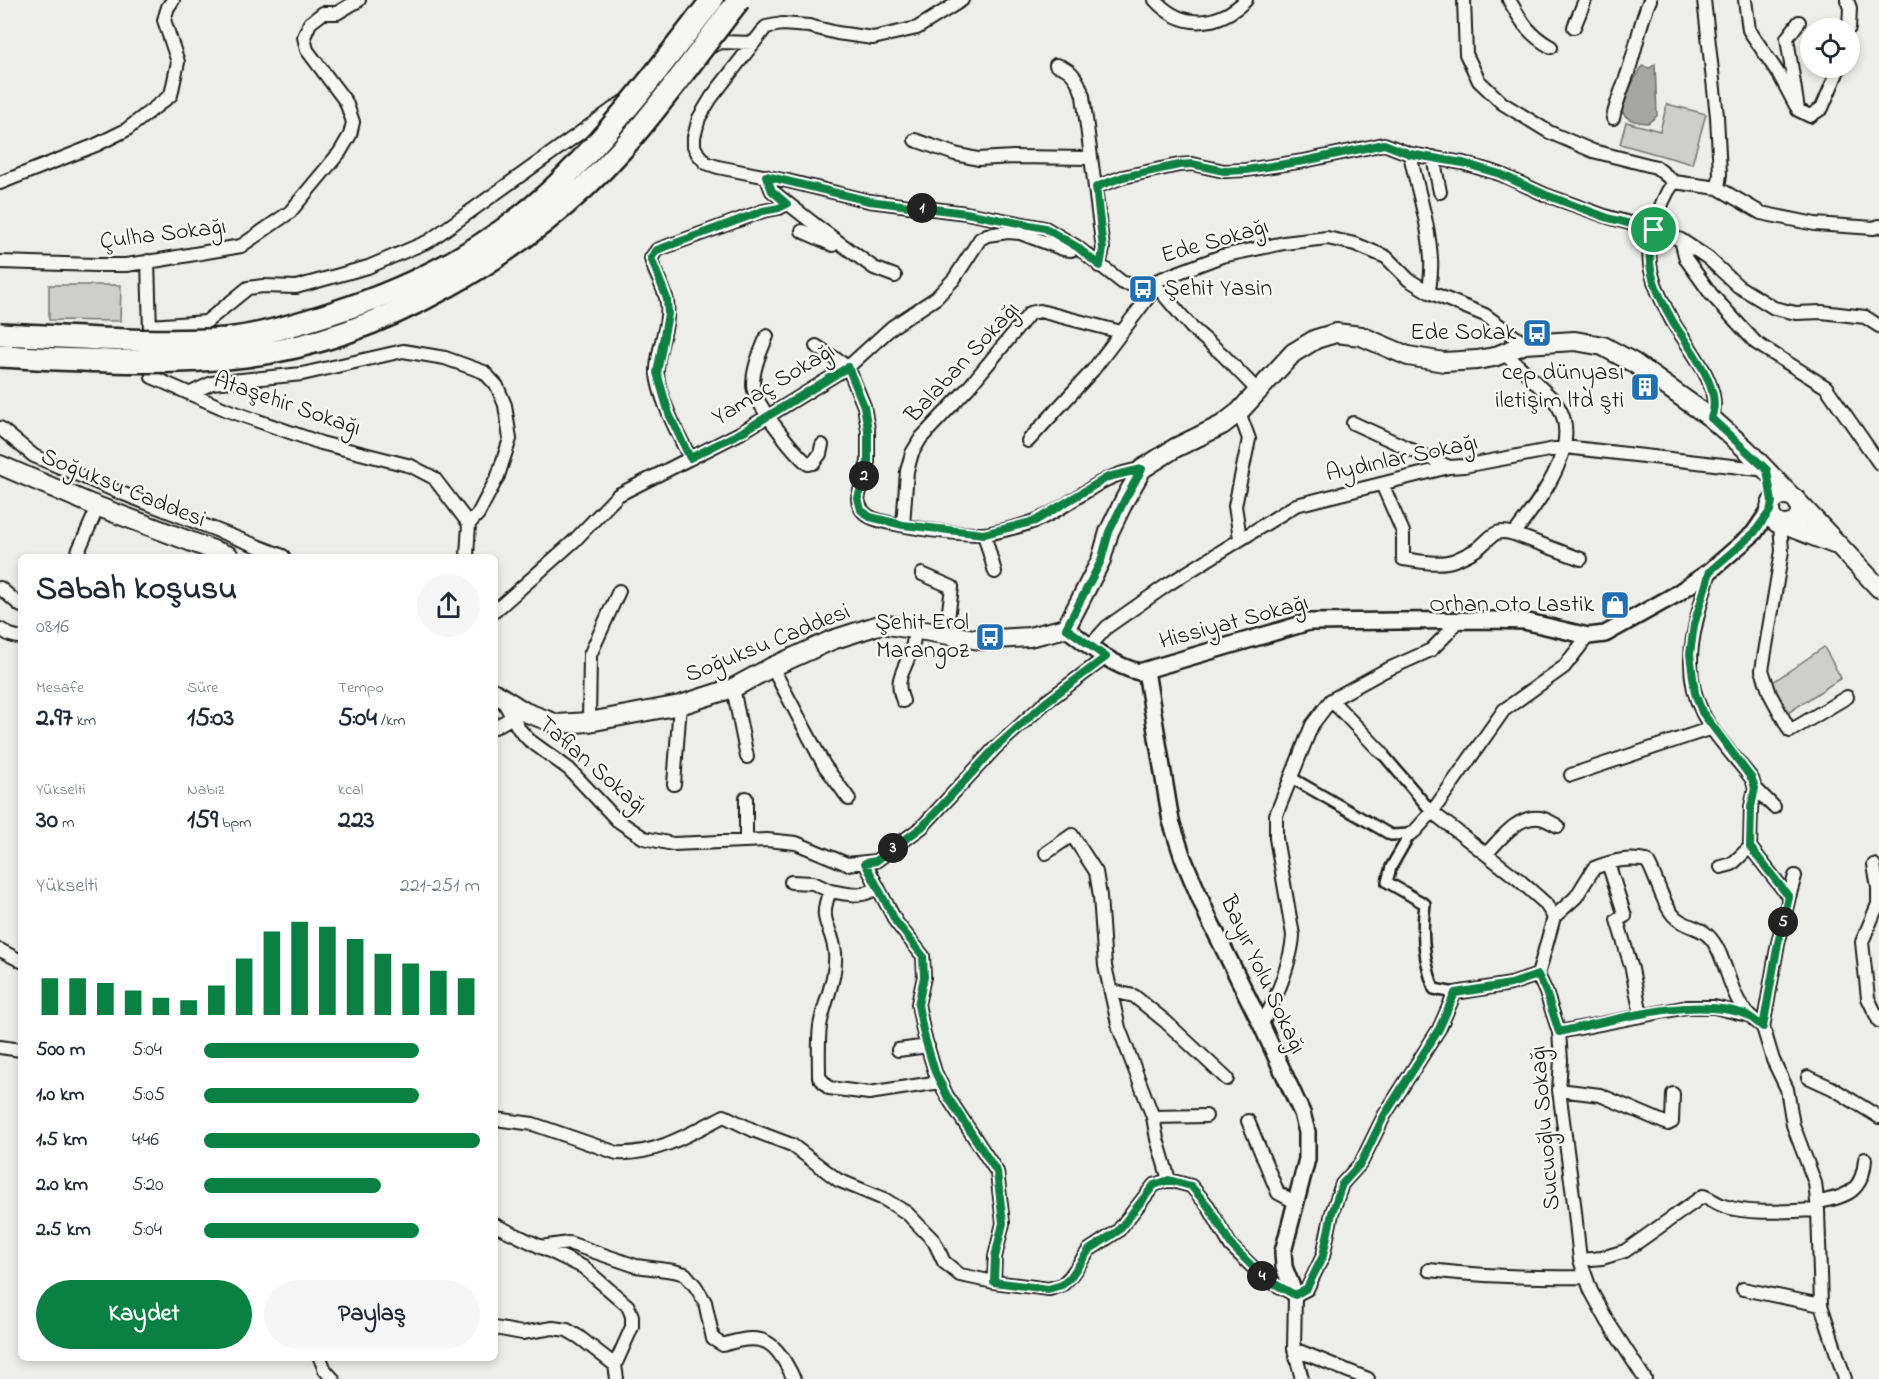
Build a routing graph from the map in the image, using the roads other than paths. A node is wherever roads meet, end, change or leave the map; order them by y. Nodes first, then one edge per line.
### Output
1 (173, 0) edge
2 (359, 0) edge
3 (712, 0) edge
4 (738, 0) edge
5 (962, 0) edge
6 (1155, 0) edge
7 (1246, 0) edge
8 (1464, 0) edge
9 (1509, 0) edge
10 (1585, 0) edge
11 (1650, 0) edge
12 (1704, 0) edge
13 (1745, 0) edge
14 (1847, 0) edge
15 (1850, 18) edge
16 (1799, 21) dead end
17 (1574, 27) dead end
18 (754, 43) junction
19 (1551, 47) dead end
20 (1056, 65) dead end
21 (1835, 78) edge
22 (1798, 110) junction
23 (1613, 118) dead end
24 (915, 140) dead end
25 (1410, 154) junction
26 (1432, 157) junction
27 (1090, 158) junction
28 (766, 176) junction
29 (1674, 182) junction
30 (0, 183) edge
31 (1096, 187) junction
32 (1718, 188) junction
33 (1440, 192) dead end
34 (787, 204) junction
35 (1879, 226) edge
36 (1654, 230) junction
37 (802, 231) dead end
38 (1681, 240) junction
39 (1077, 247) junction
40 (854, 254) junction
41 (148, 261) junction
42 (0, 262) edge
43 (1100, 266) junction
44 (895, 276) dead end
45 (1155, 284) junction
46 (1429, 292) junction
47 (150, 326) junction
48 (1879, 326) edge
49 (1121, 332) junction
50 (0, 334) edge
51 (767, 336) dead end
52 (1525, 344) junction
53 (816, 346) dead end
54 (1503, 354) junction
55 (0, 356) edge
56 (848, 367) junction
57 (1258, 391) junction
58 (191, 393) junction
59 (1239, 412) junction
60 (769, 415) junction
61 (1711, 418) junction
62 (1353, 423) dead end
63 (0, 428) edge
64 (1028, 441) dead end
65 (822, 445) dead end
66 (1565, 447) junction
67 (690, 458) junction
68 (1879, 463) edge
69 (1, 467) edge
70 (1449, 467) junction
71 (1142, 469) junction
72 (1767, 470) junction
73 (1382, 484) junction
74 (1794, 498) junction
75 (98, 507) junction
76 (1777, 517) junction
77 (469, 524) junction
78 (903, 525) junction
79 (984, 534) junction
80 (1514, 534) junction
81 (1240, 538) junction
82 (1839, 547) junction
83 (77, 554) edge
84 (224, 554) edge
85 (278, 554) edge
86 (467, 554) edge
87 (1581, 559) dead end
88 (1710, 571) junction
89 (995, 572) dead end
90 (921, 574) dead end
91 (0, 588) edge
92 (1879, 588) edge
93 (619, 591) dead end
94 (18, 603) edge
95 (498, 608) edge
96 (1455, 622) junction
97 (916, 628) junction
98 (1066, 628) junction
99 (0, 629) edge
100 (946, 634) junction
101 (1588, 636) junction
102 (18, 637) edge
103 (1090, 646) junction
104 (1106, 657) junction
105 (772, 667) junction
106 (1146, 671) junction
107 (734, 688) junction
108 (498, 694) edge
109 (1847, 697) dead end
110 (1331, 700) junction
111 (903, 701) dead end
112 (680, 705) junction
113 (511, 718) junction
114 (589, 722) junction
115 (498, 725) edge
116 (1712, 728) junction
117 (1382, 753) joint
118 (747, 757) dead end
119 (1571, 775) dead end
120 (1290, 777) junction
121 (674, 784) dead end
122 (1755, 788) junction
123 (746, 798) dead end
124 (849, 799) dead end
125 (1774, 807) dead end
126 (1432, 812) junction
127 (1558, 826) dead end
128 (1410, 834) junction
129 (746, 841) junction
130 (1750, 847) junction
131 (1046, 853) dead end
132 (1486, 854) junction
133 (865, 863) junction
134 (1608, 863) junction
135 (1874, 866) dead end
136 (1721, 867) dead end
137 (1794, 876) dead end
138 (791, 882) dead end
139 (878, 886) junction
140 (830, 891) junction
141 (1789, 897) junction
142 (1554, 917) junction
143 (0, 950) edge
144 (18, 959) edge
145 (1538, 975) junction
146 (1112, 990) junction
147 (1455, 993) junction
148 (1641, 1015) junction
149 (1747, 1015) junction
150 (1879, 1021) edge
151 (1261, 1023) junction
152 (1763, 1027) junction
153 (1559, 1032) junction
154 (928, 1046) junction
155 (0, 1047) edge
156 (18, 1050) edge
157 (898, 1050) dead end
158 (1808, 1077) dead end
159 (1227, 1079) dead end
160 (940, 1082) junction
161 (1559, 1090) junction
162 (1673, 1094) dead end
163 (1206, 1116) dead end
164 (1153, 1117) junction
165 (1879, 1117) edge
166 (498, 1119) edge
167 (1248, 1121) dead end
168 (1866, 1159) dead end
169 (1169, 1180) junction
170 (1295, 1202) junction
171 (1818, 1206) junction
172 (498, 1226) edge
173 (540, 1247) junction
174 (1580, 1260) junction
175 (1429, 1270) dead end
176 (1586, 1277) junction
177 (994, 1282) junction
178 (1743, 1289) dead end
179 (1295, 1295) junction
180 (1821, 1305) junction
181 (498, 1323) edge
182 (498, 1329) edge
183 (510, 1331) junction
184 (1294, 1349) junction
185 (321, 1361) edge
186 (615, 1365) junction
187 (333, 1379) edge
188 (617, 1379) edge
189 (794, 1379) edge
190 (1302, 1379) edge
191 (1368, 1379) edge
192 (1645, 1379) edge
193 (1845, 1379) edge

1 - 30 street
2 - 41 street, Çulha Sokağı
3 - 50 highway, bridge
4 - 55 highway, bridge
5 - 18 street, Ede Sokağı
6 - 7 street
8 - 29 street
9 - 19 street
10 - 17 street
11 - 23 street
12 - 32 street
13 - 22 street
14 - 15 street
16 - 22 street
18 - 28 street, Ede Sokağı
18 - 47 street
20 - 27 street
21 - 22 street
24 - 27 street
25 - 26 street
25 - 31 street
25 - 46 street
26 - 33 street
26 - 36 street
27 - 31 street
28 - 34 street
28 - 39 street, Ede Sokağı
29 - 32 street
29 - 36 street
31 - 43 street
32 - 35 street
34 - 40 street
34 - 67 street
36 - 38 street
36 - 61 street
37 - 40 street
38 - 48 street
38 - 68 street
39 - 43 street, Ede Sokağı
39 - 56 street, Yamaç Sokağı
40 - 44 street
41 - 42 street, Çulha Sokağı
41 - 47 street, Ataşehir Sokağı
43 - 45 street, Ede Sokağı
45 - 46 street, Ede Sokağı
45 - 49 street
45 - 57 street
46 - 52 street, Ede Sokağı
47 - 58 street, Ataşehir Sokağı
49 - 64 street
49 - 78 street, Balaban Sokağı
51 - 60 street
52 - 54 main road
52 - 61 main road
53 - 56 street
54 - 57 main road
54 - 66 street
56 - 60 street, Yamaç Sokağı
56 - 78 street
57 - 59 main road
58 - 77 street, Ataşehir Sokağı
58 - 77 street
59 - 71 main road
59 - 81 street
60 - 65 street
60 - 67 street, Yamaç Sokağı
61 - 72 main road
62 - 70 street
63 - 85 street
66 - 70 street, Aydınlar Sokağı
66 - 72 street, Aydınlar Sokağı
66 - 80 street
67 - 95 street, Yamaç Sokağı
69 - 75 main road, Soğuksu Caddesi
70 - 73 street, Aydınlar Sokağı
71 - 79 street
71 - 98 main road
72 - 74 main road
72 - 76 main road
73 - 80 street
73 - 81 street, Aydınlar Sokağı
74 - 76 main road
74 - 76 main road
74 - 82 main road
75 - 83 street
75 - 84 main road, Soğuksu Caddesi
76 - 82 main road
76 - 88 street, Hissiyat Sokağı
76 - 109 street
77 - 86 street
78 - 79 street
79 - 89 street
80 - 87 street
81 - 103 street, Aydınlar Sokağı
82 - 92 main road
88 - 101 street, Hissiyat Sokağı
88 - 116 street
90 - 100 street
91 - 94 street
93 - 114 street
96 - 101 street, Hissiyat Sokağı
96 - 106 street, Hissiyat Sokağı
96 - 110 street
97 - 100 main road, Soğuksu Caddesi
97 - 105 main road, Soğuksu Caddesi
97 - 111 street
98 - 100 main road, Soğuksu Caddesi
98 - 103 street, Hissiyat Sokağı
99 - 102 street
101 - 126 street
103 - 104 street, Hissiyat Sokağı
104 - 106 street, Hissiyat Sokağı
104 - 133 street
105 - 107 main road, Soğuksu Caddesi
105 - 124 street
106 - 151 street, Bayır Yolu Sokağı
107 - 112 main road, Soğuksu Caddesi
107 - 118 street
108 - 113 street, Taflan Sokağı
108 - 114 main road, Soğuksu Caddesi
110 - 117 street
110 - 120 street
112 - 114 main road, Soğuksu Caddesi
112 - 121 street
113 - 115 street
113 - 129 street, Taflan Sokağı
116 - 119 street
116 - 122 street
117 - 126 street
120 - 128 street
120 - 151 street
122 - 125 street
122 - 130 street
123 - 129 street
126 - 128 street
126 - 132 street
127 - 132 street
128 - 147 street
129 - 133 street, Taflan Sokağı
130 - 136 street
130 - 141 street
131 - 146 street
132 - 142 street
133 - 139 street
134 - 142 street
134 - 148 street
134 - 149 street
135 - 150 street
137 - 141 street
138 - 140 street
139 - 140 street
139 - 154 street
140 - 160 street
141 - 152 street
142 - 145 street
143 - 144 street
145 - 147 street
145 - 153 street, Sucuoğlu Sokağı
146 - 159 street
146 - 164 street
147 - 179 street
148 - 149 street
148 - 153 street
149 - 152 street
151 - 170 street, Bayır Yolu Sokağı
152 - 171 street
153 - 161 street, Sucuoğlu Sokağı
154 - 157 street
154 - 160 street
155 - 156 street
158 - 165 street
160 - 177 street
161 - 162 street
161 - 174 street, Sucuoğlu Sokağı
163 - 164 street
164 - 169 street
166 - 177 street
167 - 170 street
168 - 171 street
169 - 177 street
169 - 179 street
170 - 179 street, Bayır Yolu Sokağı
171 - 174 street
171 - 180 street
172 - 173 street
173 - 186 street
173 - 189 street
174 - 176 street, Sucuoğlu Sokağı
175 - 176 street
176 - 192 street, Sucuoğlu Sokağı
178 - 180 street
179 - 184 street
180 - 193 street
181 - 183 street
182 - 183 street
183 - 186 street
184 - 190 street
184 - 191 street
185 - 187 street
186 - 188 street

